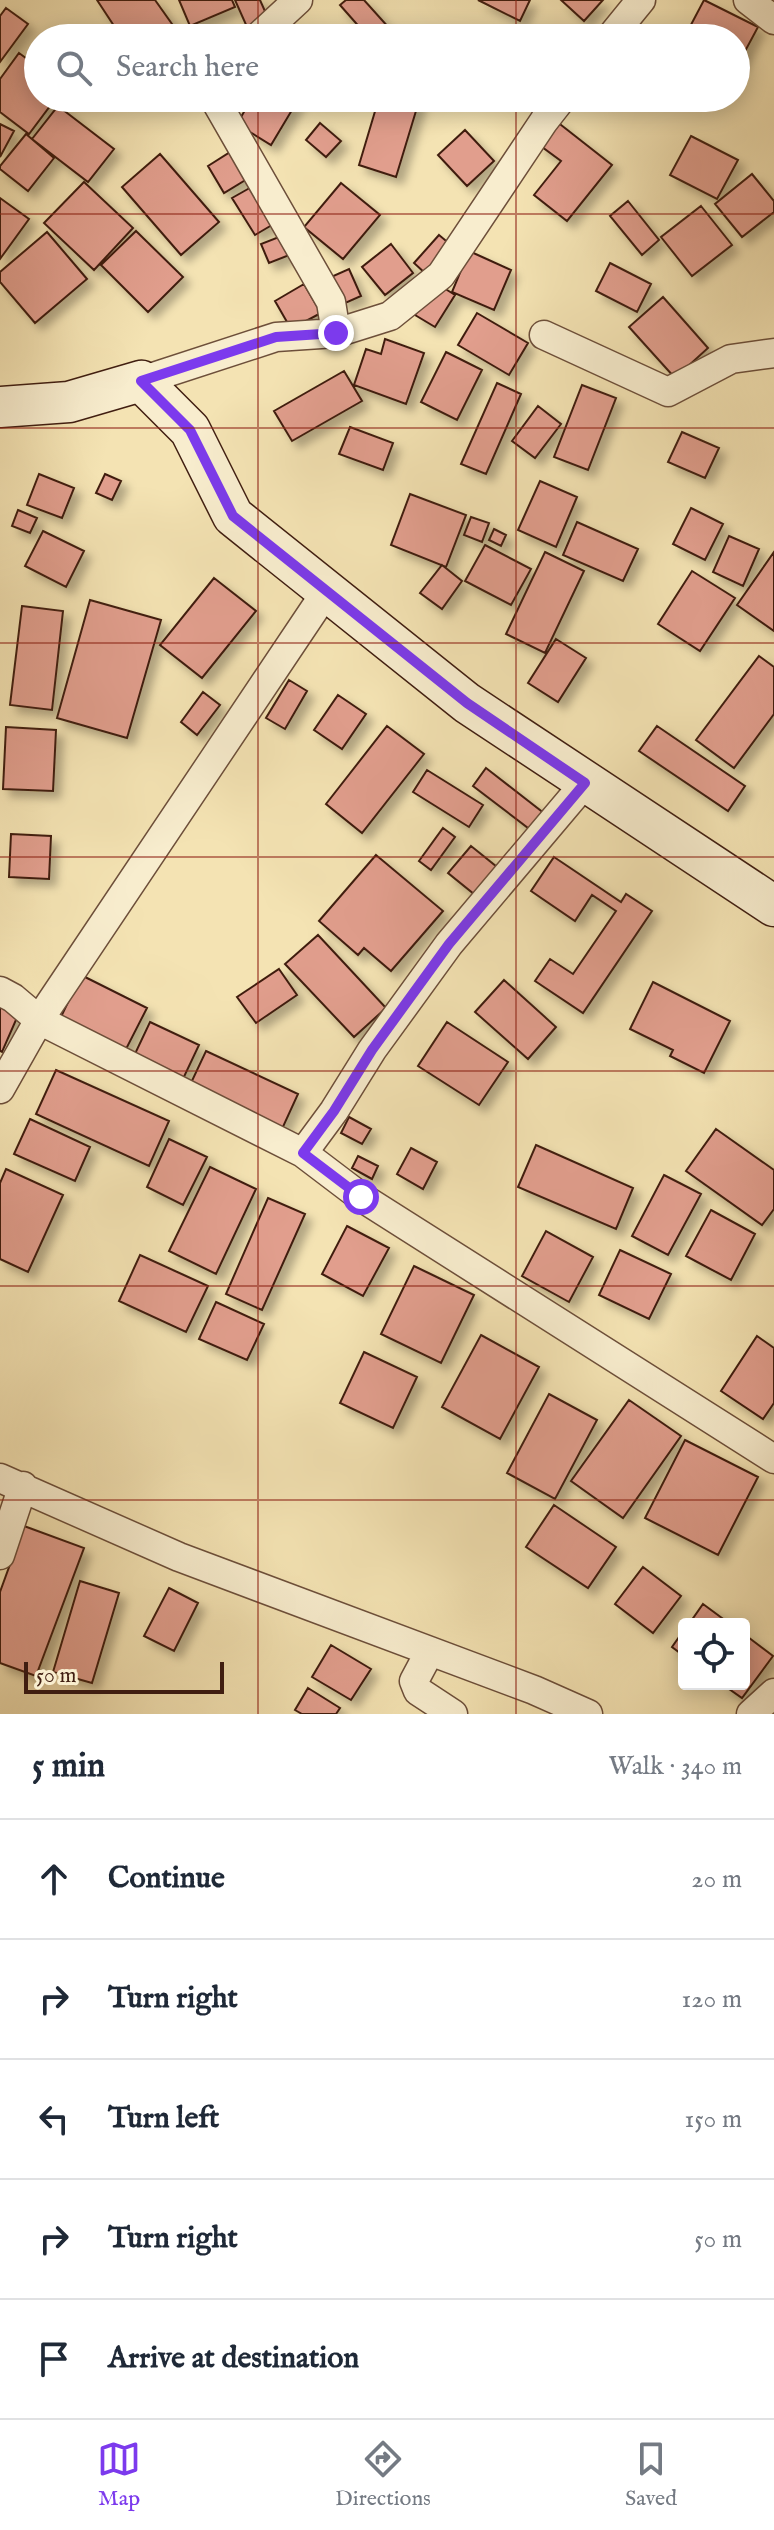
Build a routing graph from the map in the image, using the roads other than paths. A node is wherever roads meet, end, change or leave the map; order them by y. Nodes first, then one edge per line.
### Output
1 (298, 0) edge
2 (641, 0) edge
3 (748, 0) edge
4 (774, 20) edge
5 (272, 24) edge
6 (621, 24) edge
7 (222, 112) edge
8 (551, 112) edge
9 (336, 333) junction
10 (544, 335) dead end
11 (774, 353) edge
12 (141, 381) junction
13 (0, 407) edge
14 (326, 592) junction
15 (585, 783) junction
16 (774, 906) edge
17 (0, 991) edge
18 (39, 1020) junction
19 (0, 1089) edge
20 (303, 1153) junction
21 (774, 1459) edge
22 (12, 1482) edge
23 (0, 1555) edge
24 (430, 1651) junction
25 (774, 1693) edge
26 (453, 1714) edge
27 (588, 1714) edge
28 (751, 1714) edge

1 - 5 street
2 - 6 street
3 - 4 street
7 - 9 street
8 - 9 street
9 - 12 street
10 - 11 street
12 - 13 street
12 - 14 street
14 - 15 street
14 - 18 street
15 - 16 street
15 - 20 street
17 - 18 street
18 - 19 street
18 - 20 street
20 - 21 street
22 - 23 street
22 - 24 street
24 - 26 street
24 - 27 street
25 - 28 street

